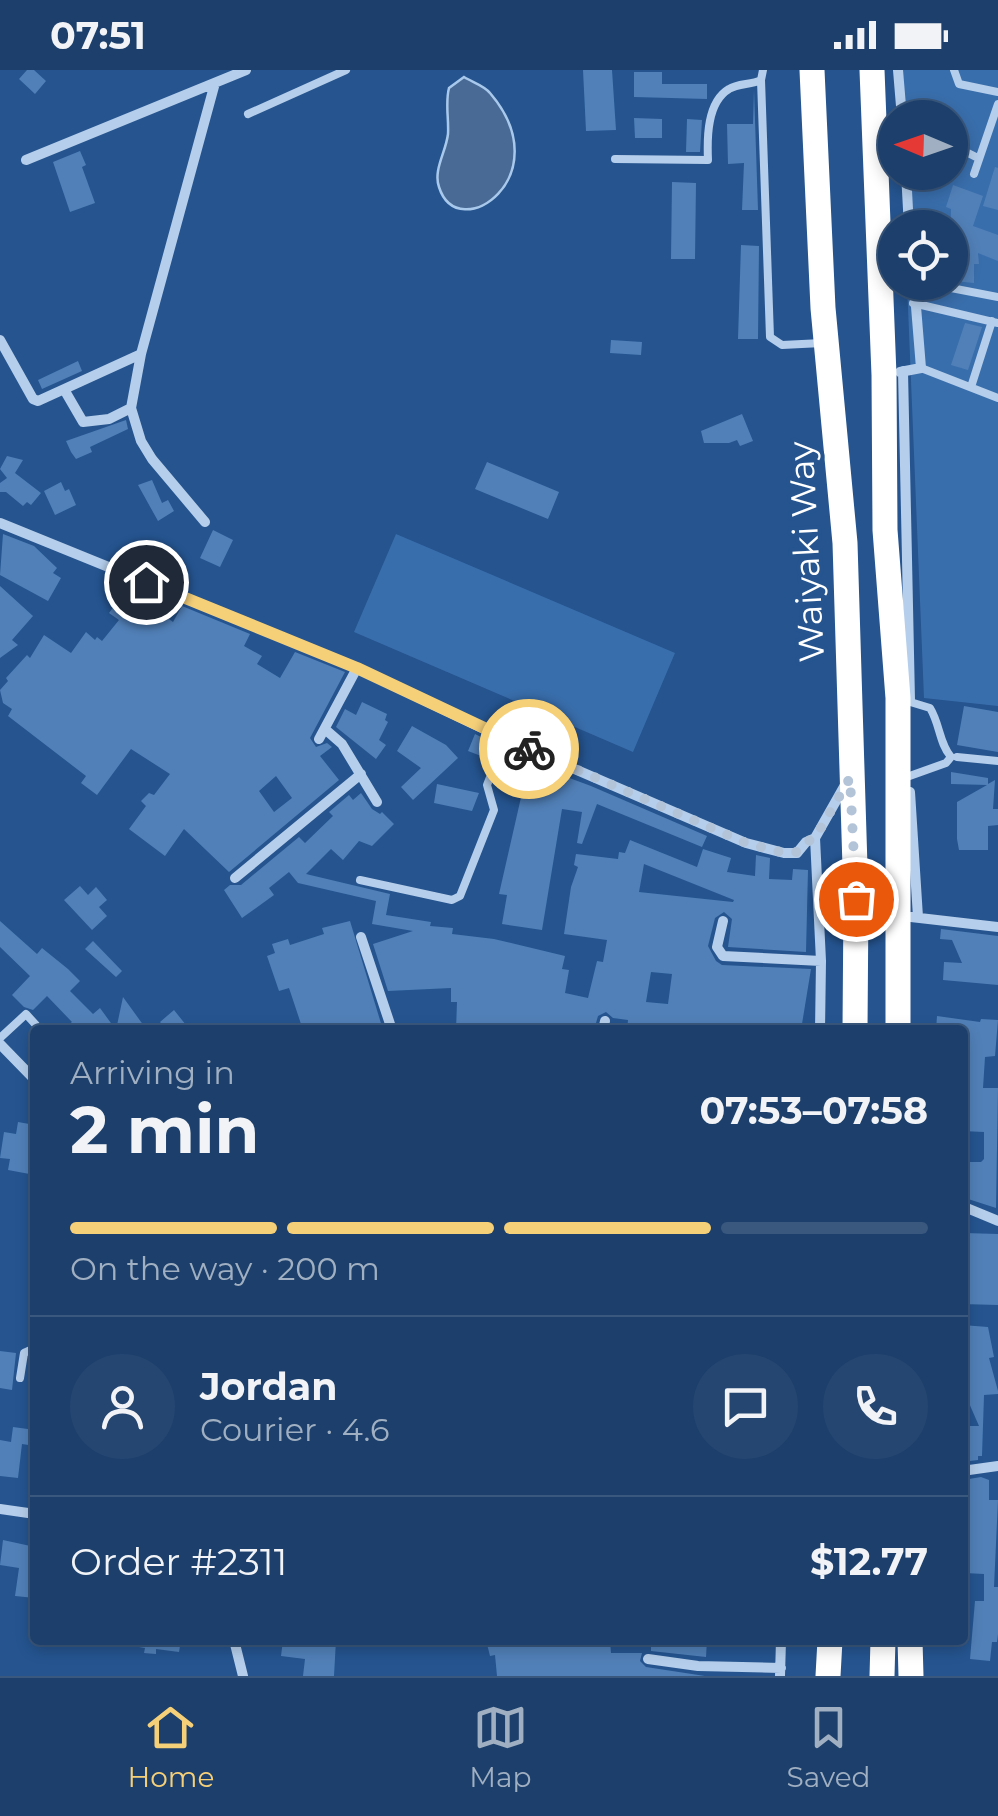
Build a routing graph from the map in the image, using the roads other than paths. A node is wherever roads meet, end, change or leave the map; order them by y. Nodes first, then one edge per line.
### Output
1 (246, 70) edge
2 (346, 70) edge
3 (812, 70) edge
4 (872, 70) edge
5 (898, 70) edge
6 (954, 70) edge
7 (762, 75) edge
8 (214, 83) junction
9 (998, 92) edge
10 (900, 100) edge
11 (998, 104) edge
12 (248, 114) dead end
13 (968, 153) edge
14 (978, 158) junction
15 (615, 159) dead end
16 (26, 160) dead end
17 (974, 174) dead end
18 (968, 291) edge
19 (998, 297) edge
20 (914, 300) edge
21 (913, 303) junction
22 (995, 322) edge
23 (0, 340) edge
24 (826, 342) junction
25 (142, 354) junction
26 (921, 368) junction
27 (893, 373) junction
28 (971, 387) junction
29 (65, 391) junction
30 (998, 398) edge
31 (131, 408) junction
32 (205, 522) dead end
33 (0, 524) edge
34 (357, 668) junction
35 (904, 700) junction
36 (506, 740) junction
37 (957, 757) dead end
38 (998, 761) edge
39 (361, 774) junction
40 (850, 778) junction
41 (902, 779) junction
42 (377, 802) dead end
43 (815, 838) junction
44 (234, 878) dead end
45 (360, 880) dead end
46 (909, 916) junction
47 (723, 921) dead end
48 (998, 928) edge
49 (360, 937) dead end
50 (821, 961) junction
51 (36, 1025) dead end
52 (390, 1025) edge
53 (820, 1025) edge
54 (854, 1025) edge
55 (898, 1025) edge
56 (0, 1041) edge
57 (30, 1074) edge
58 (968, 1208) edge
59 (998, 1221) edge
60 (30, 1350) edge
61 (20, 1378) dead end
62 (998, 1466) edge
63 (968, 1470) edge
64 (0, 1510) edge
65 (30, 1513) edge
66 (235, 1645) edge
67 (780, 1645) edge
68 (830, 1645) edge
69 (882, 1645) edge
70 (910, 1645) edge
71 (648, 1659) dead end
72 (781, 1672) edge
73 (243, 1676) edge
74 (828, 1676) edge
75 (882, 1676) edge
76 (911, 1676) edge

1 - 8 street
2 - 12 lane
3 - 24 highway, Waiyaki Way
4 - 27 highway
5 - 10 street
6 - 9 lane
7 - 15 lane
7 - 24 lane
8 - 16 street
8 - 25 street
11 - 14 lane
13 - 14 lane
14 - 17 lane
18 - 19 lane
20 - 21 street
21 - 22 lane
21 - 26 street
22 - 28 lane
23 - 29 street
24 - 40 highway, Waiyaki Way
25 - 29 street
25 - 31 street
26 - 27 street
26 - 28 lane
27 - 35 highway
28 - 30 lane
29 - 31 street
31 - 32 street
33 - 34 street
34 - 36 street
34 - 39 street
35 - 41 highway
35 - 41 lane
36 - 43 street
36 - 45 lane
37 - 38 lane
39 - 42 street
39 - 44 street
40 - 43 street
40 - 54 highway, Waiyaki Way
41 - 46 highway
43 - 50 street
46 - 48 street
46 - 55 highway
47 - 50 street
49 - 52 street
50 - 53 street
51 - 56 lane
56 - 57 street
58 - 59 street
60 - 61 lane
62 - 63 street
64 - 65 street
66 - 73 street
67 - 72 street
68 - 74 highway
69 - 75 highway
70 - 76 highway
71 - 72 street

